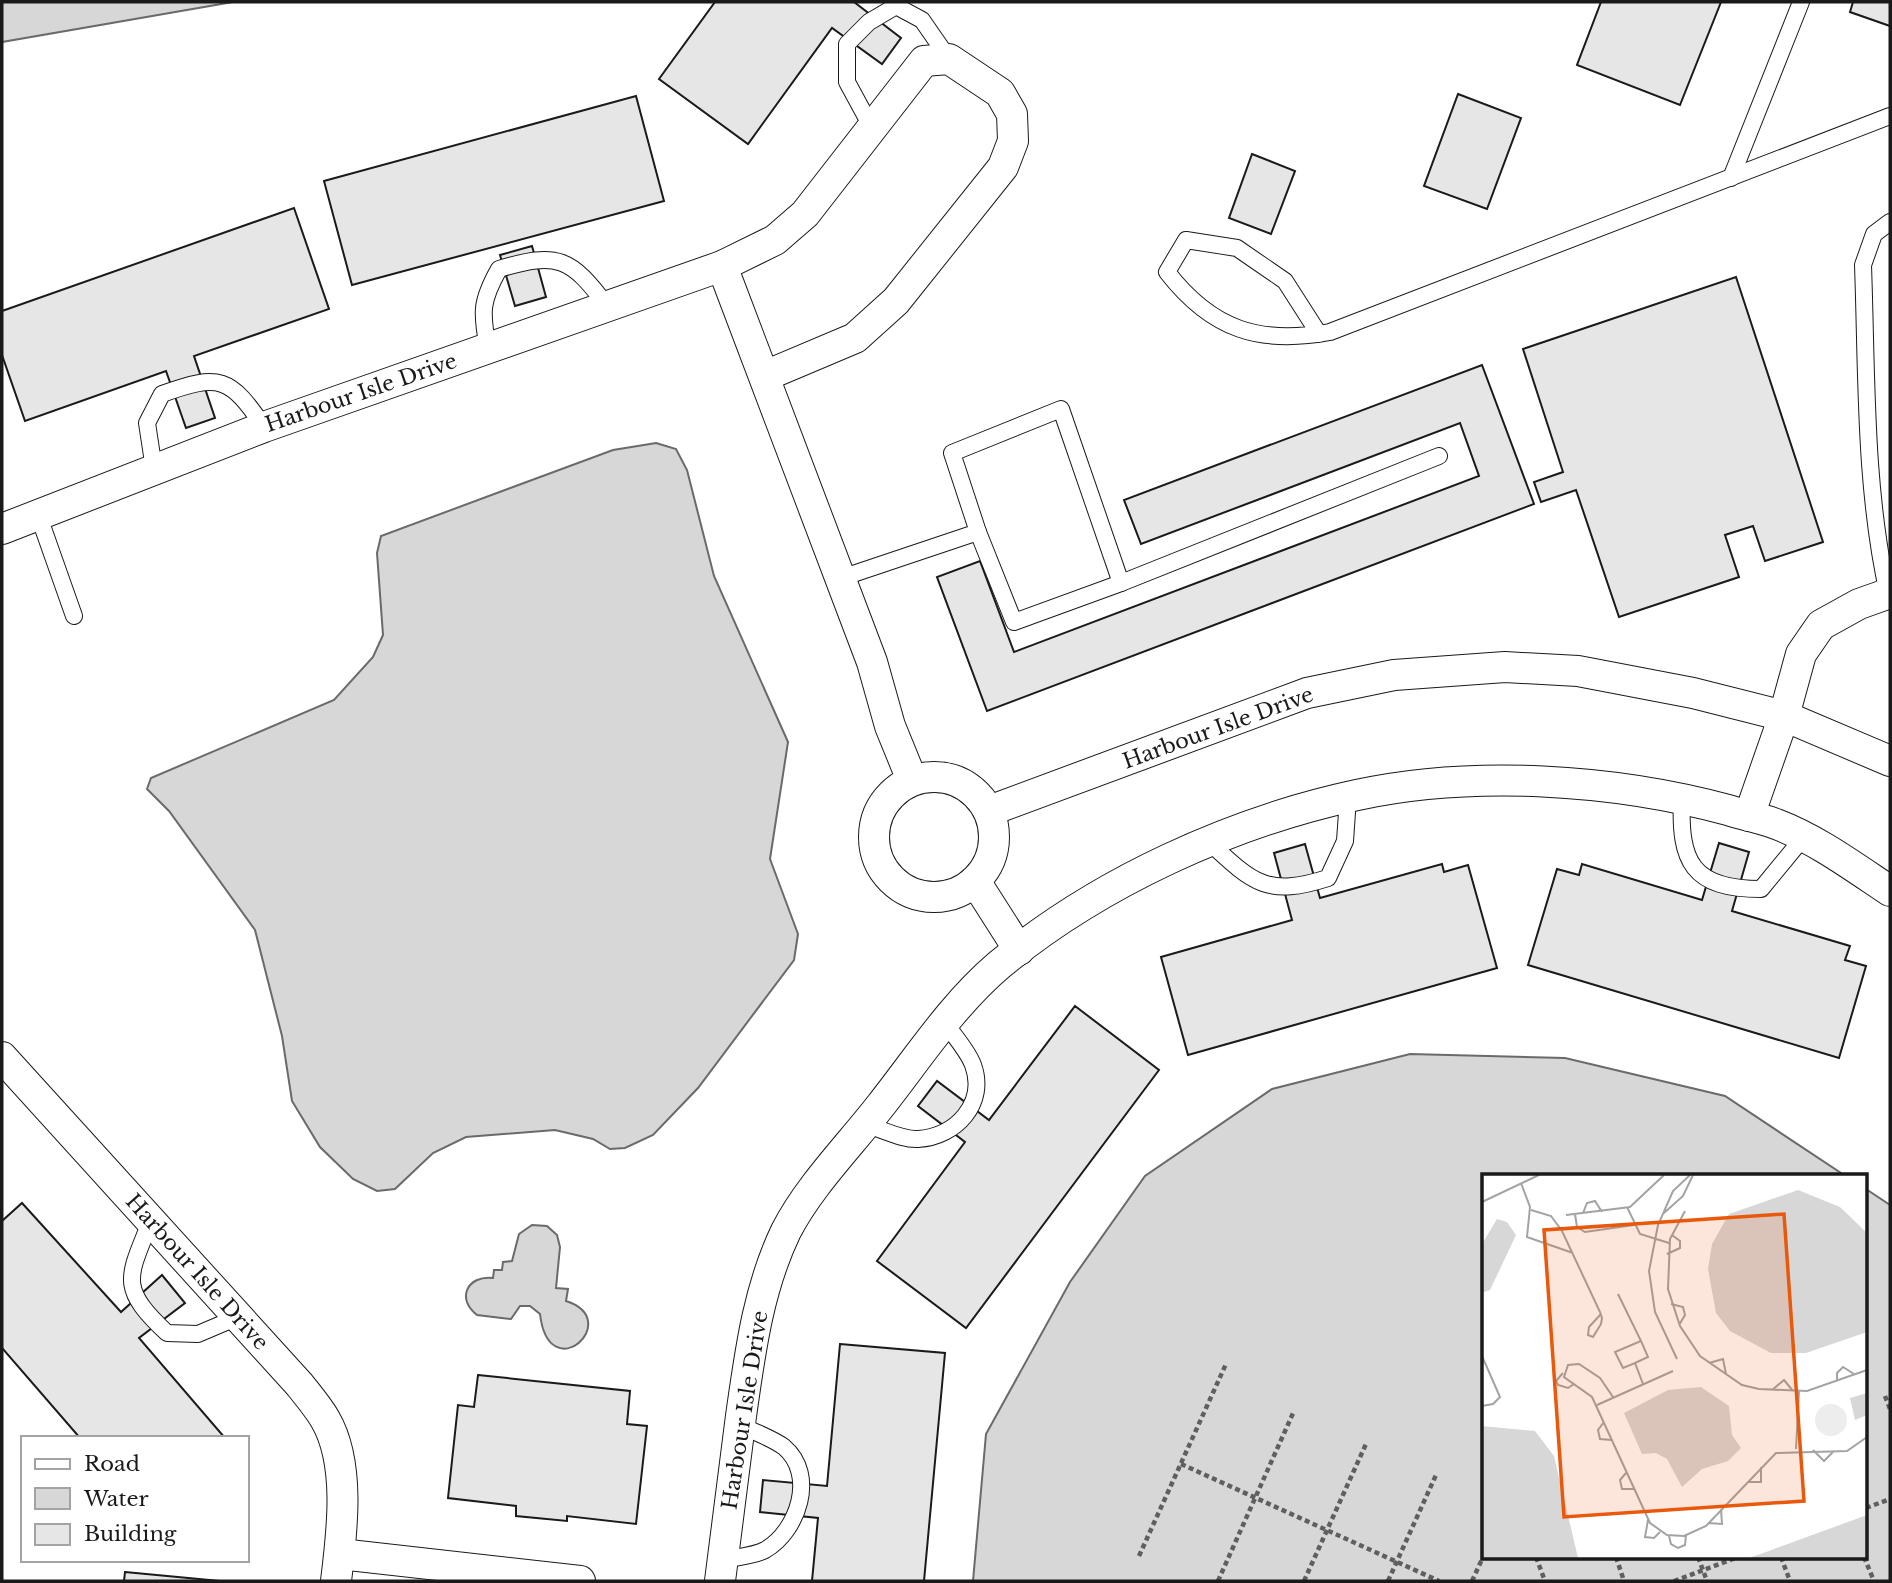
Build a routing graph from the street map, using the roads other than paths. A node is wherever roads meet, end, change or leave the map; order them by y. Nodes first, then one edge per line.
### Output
1 (1801, 2) edge
2 (949, 59) junction
3 (1890, 116) edge
4 (872, 128) junction
5 (1731, 178) junction
6 (1890, 222) edge
7 (722, 266) junction
8 (607, 306) junction
9 (1320, 334) junction
10 (488, 348) junction
11 (765, 376) junction
12 (264, 427) junction
13 (1438, 456) dead end
14 (154, 469) junction
15 (38, 514) junction
16 (2, 529) edge
17 (978, 532) junction
18 (841, 578) junction
19 (1121, 583) junction
20 (1889, 593) edge
21 (74, 616) dead end
22 (1784, 716) junction
23 (1890, 761) edge
24 (912, 780) junction
25 (1348, 798) junction
26 (1682, 798) junction
27 (989, 811) junction
28 (1749, 816) junction
29 (1803, 838) junction
30 (1210, 843) junction
31 (975, 881) junction
32 (1890, 891) edge
33 (1019, 950) junction
34 (946, 1024) junction
35 (2, 1057) edge
36 (866, 1125) junction
37 (150, 1220) junction
38 (238, 1317) junction
39 (740, 1424) junction
40 (338, 1567) edge
41 (722, 1571) edge
42 (580, 1581) edge

1 - 5 lane
2 - 4 street, Harbour Isle Drive
2 - 4 lane
2 - 11 street
3 - 5 lane
4 - 7 street, Harbour Isle Drive
5 - 9 lane
6 - 20 lane
7 - 8 street, Harbour Isle Drive
7 - 11 street
8 - 10 street, Harbour Isle Drive
8 - 10 lane
9 - 9 lane
10 - 12 street, Harbour Isle Drive
11 - 18 street
12 - 14 street, Harbour Isle Drive
12 - 14 lane
13 - 19 lane
14 - 15 street, Harbour Isle Drive
15 - 16 street, Harbour Isle Drive
15 - 21 lane
17 - 18 lane
17 - 19 lane
17 - 19 lane
18 - 24 street
20 - 22 street
22 - 23 street, Harbour Isle Drive
22 - 27 street, Harbour Isle Drive
22 - 28 street
24 - 27 street
24 - 31 street
25 - 26 street, Harbour Isle Drive
25 - 30 street, Harbour Isle Drive
25 - 30 lane
26 - 28 street, Harbour Isle Drive
26 - 29 lane
27 - 31 street
28 - 29 street, Harbour Isle Drive
29 - 32 street, Harbour Isle Drive
30 - 33 street, Harbour Isle Drive
31 - 33 street
33 - 34 street, Harbour Isle Drive
34 - 36 street, Harbour Isle Drive
34 - 36 lane
35 - 37 street, Harbour Isle Drive
36 - 39 street, Harbour Isle Drive
37 - 38 street, Harbour Isle Drive
37 - 38 lane
38 - 40 street, Harbour Isle Drive
39 - 41 street, Harbour Isle Drive
39 - 41 lane
40 - 42 street, Harbour Isle Drive

